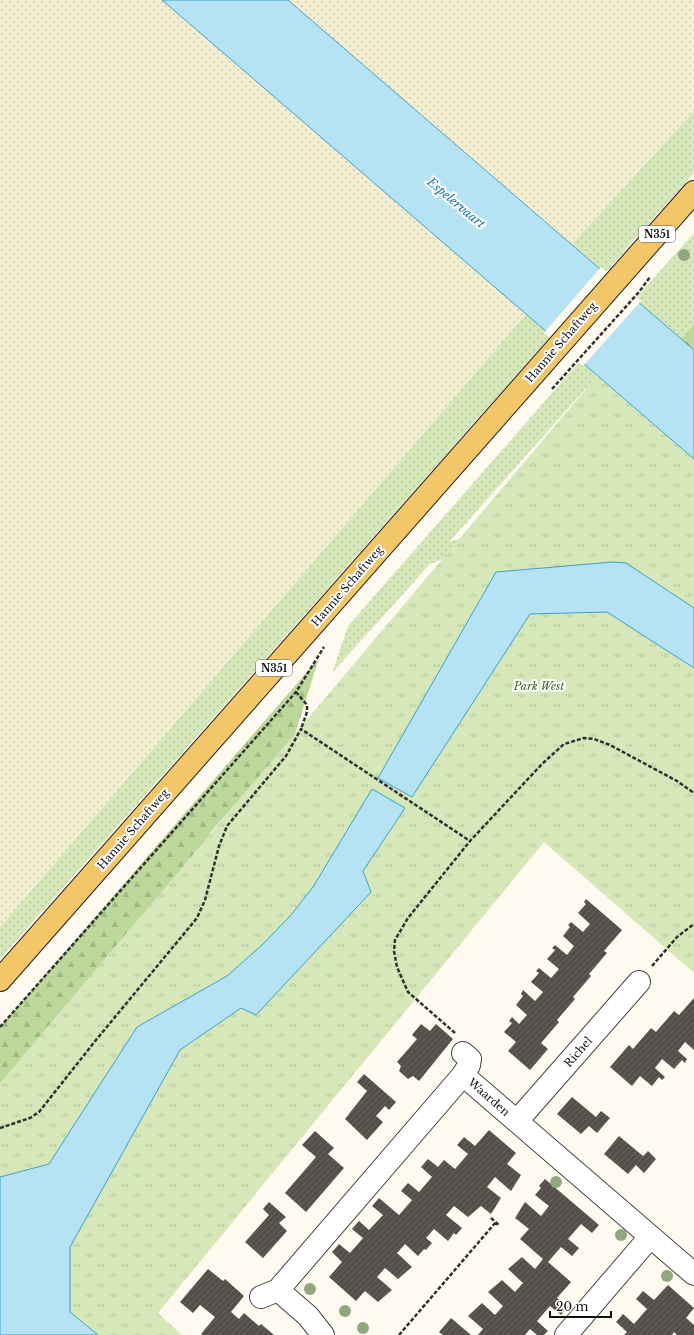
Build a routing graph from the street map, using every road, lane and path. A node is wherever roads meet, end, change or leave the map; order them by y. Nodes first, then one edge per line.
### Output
1 (694, 192) edge
2 (651, 276) dead end
3 (547, 394) dead end
4 (328, 642) dead end
5 (296, 692) junction
6 (301, 729) junction
7 (694, 793) edge
8 (470, 841) junction
9 (694, 924) edge
10 (663, 954) dead end
11 (0, 980) edge
12 (639, 982) dead end
13 (0, 1027) edge
14 (465, 1062) junction
15 (517, 1121) junction
16 (0, 1128) edge
17 (491, 1218) dead end
18 (496, 1222) junction
19 (500, 1226) dead end
20 (650, 1237) junction
21 (694, 1274) edge
22 (323, 1335) edge
23 (399, 1335) edge
24 (566, 1335) edge

1 - 11 main road, Hannie Schaftweg / N351
2 - 3 path
4 - 5 path, Hannie Schaftweg
5 - 6 path
5 - 13 path, Hannie Schaftweg
6 - 8 path
6 - 16 path
7 - 8 path
8 - 14 path
9 - 10 path
12 - 15 street, Richel
14 - 15 street, Waarden
14 - 22 street, Waarden
15 - 20 street, Waarden
17 - 18 path
18 - 19 path
18 - 23 path
20 - 21 street, Waarden
20 - 24 street

